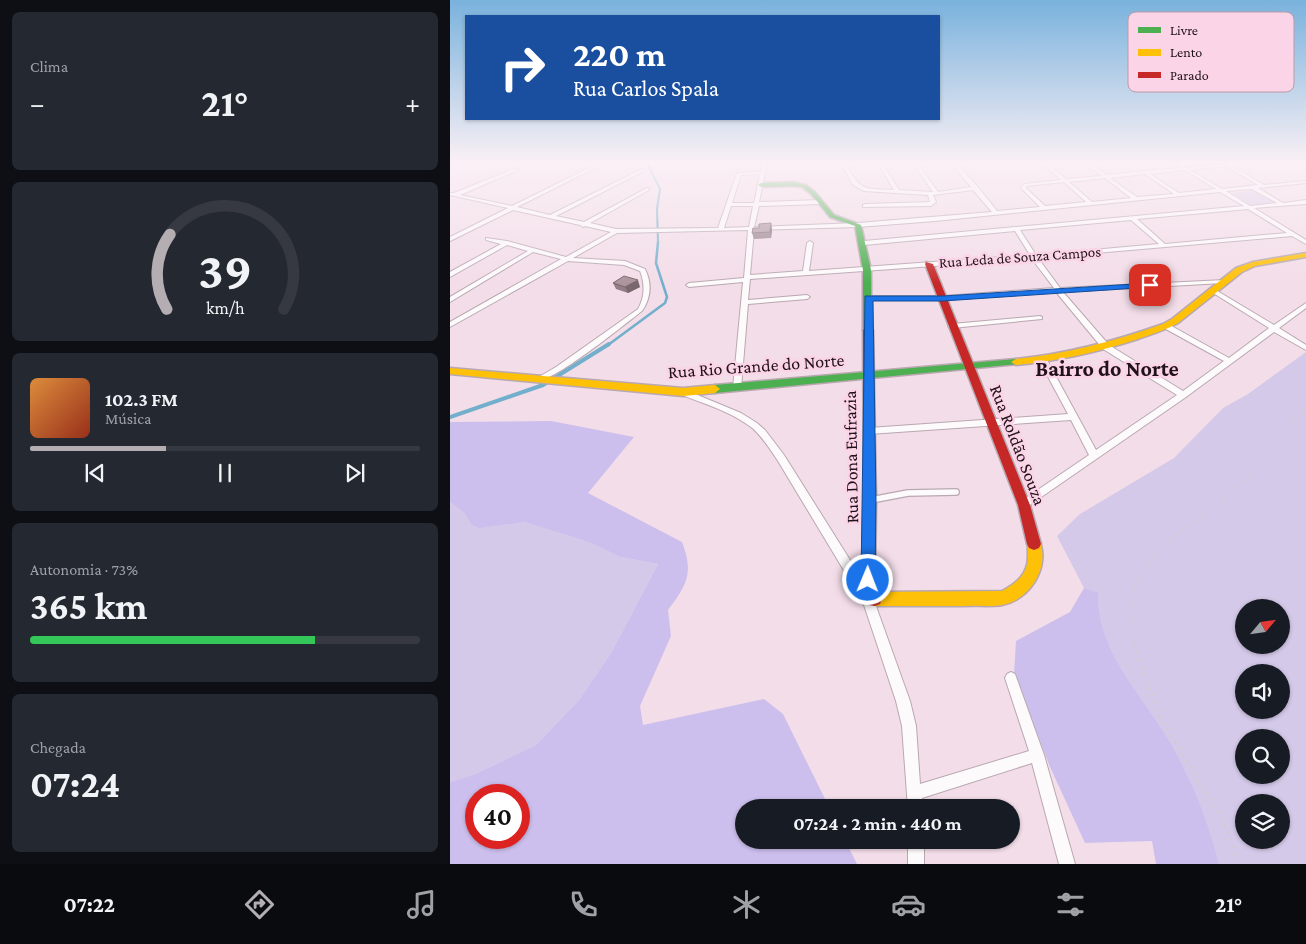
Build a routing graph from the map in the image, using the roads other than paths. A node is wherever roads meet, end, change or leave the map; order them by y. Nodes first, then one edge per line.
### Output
1 (490, 203) edge
2 (521, 203) edge
3 (577, 203) edge
4 (622, 203) edge
5 (778, 203) edge
6 (821, 203) edge
7 (932, 203) edge
8 (988, 203) edge
9 (1039, 203) edge
10 (1098, 203) edge
11 (1242, 203) edge
12 (1290, 203) edge
13 (757, 204) junction
14 (1092, 204) joint
15 (1282, 204) joint
16 (728, 205) joint
17 (865, 206) dead end
18 (512, 208) junction
19 (1250, 208) junction
20 (1044, 209) junction
21 (996, 213) junction
22 (550, 217) junction
23 (1132, 218) junction
24 (583, 225) junction
25 (858, 225) junction
26 (1016, 228) junction
27 (751, 229) junction
28 (720, 230) junction
29 (616, 231) junction
30 (1294, 234) junction
31 (450, 239) edge
32 (488, 239) dead end
33 (1306, 242) edge
34 (810, 243) dead end
35 (864, 243) junction
36 (507, 244) junction
37 (1164, 246) junction
38 (533, 250) junction
39 (1306, 255) edge
40 (1034, 257) junction
41 (567, 259) junction
42 (929, 264) junction
43 (868, 269) junction
44 (806, 273) junction
45 (450, 275) edge
46 (746, 279) junction
47 (1223, 281) junction
48 (689, 285) dead end
49 (1058, 290) junction
50 (1212, 290) junction
51 (807, 297) dead end
52 (868, 298) junction
53 (943, 298) junction
54 (450, 300) edge
55 (744, 302) junction
56 (1306, 305) edge
57 (1040, 318) dead end
58 (450, 325) edge
59 (952, 326) junction
60 (1166, 326) junction
61 (1275, 329) junction
62 (1106, 347) junction
63 (1306, 348) edge
64 (1043, 360) junction
65 (1229, 361) junction
66 (968, 367) junction
67 (450, 371) edge
68 (868, 377) junction
69 (541, 378) junction
70 (737, 388) junction
71 (683, 392) junction
72 (1183, 395) junction
73 (1074, 417) junction
74 (990, 424) junction
75 (869, 431) junction
76 (1094, 455) junction
77 (956, 492) dead end
78 (870, 500) junction
79 (1024, 505) junction
80 (868, 599) junction
81 (1011, 678) dead end
82 (1037, 755) junction
83 (915, 799) edge
84 (918, 799) edge
85 (916, 849) edge
86 (916, 864) edge
87 (1067, 864) edge

1 - 18 street
2 - 18 street
3 - 22 street
4 - 24 street
5 - 13 street
6 - 25 street
7 - 17 street
8 - 21 street
9 - 20 street
10 - 14 street
11 - 19 street
12 - 15 street
13 - 16 street
13 - 27 street
14 - 20 street
15 - 19 street
16 - 28 street
18 - 22 street
18 - 31 street
19 - 23 street
19 - 30 street
20 - 21 street
21 - 25 street
22 - 24 street
23 - 26 street
23 - 37 street
24 - 29 street
25 - 27 street
25 - 35 street, Rua Dona Eufrazia
26 - 35 street
26 - 40 street
27 - 28 street
27 - 46 street
28 - 29 street
29 - 41 street
30 - 33 street
30 - 37 street, Rua Leda de Souza Campos
32 - 36 street
34 - 44 street
35 - 43 street, Rua Dona Eufrazia
36 - 38 street
36 - 45 street
37 - 40 street, Rua Leda de Souza Campos
38 - 41 street
38 - 54 street
39 - 47 street, Rua Rio Grande do Norte
40 - 42 street, Rua Leda de Souza Campos
40 - 49 street
41 - 58 street
41 - 69 street
42 - 43 street, Rua Leda de Souza Campos
42 - 53 street, Rua Roldão Souza
43 - 44 street, Rua Leda de Souza Campos
43 - 52 street, Rua Dona Eufrazia
44 - 46 street, Rua Leda de Souza Campos
46 - 48 street, Rua Leda de Souza Campos
46 - 55 street
47 - 49 street
47 - 50 street, Rua Rio Grande do Norte
49 - 53 street
49 - 62 street
50 - 60 street, Rua Rio Grande do Norte
50 - 61 street
51 - 55 street
52 - 53 street
52 - 68 street, Rua Dona Eufrazia
53 - 59 street, Rua Roldão Souza
55 - 70 street
56 - 61 street
57 - 59 street
59 - 66 street, Rua Roldão Souza
60 - 62 street, Rua Rio Grande do Norte
60 - 65 street
61 - 63 street
61 - 65 street
62 - 64 street, Rua Rio Grande do Norte
62 - 72 street
64 - 66 street, Rua Rio Grande do Norte
64 - 73 street
65 - 72 street
66 - 68 street, Rua Rio Grande do Norte
66 - 74 street, Rua Roldão Souza
67 - 69 street, Rua Rio Grande do Norte
68 - 70 street, Rua Rio Grande do Norte
68 - 75 street, Rua Dona Eufrazia
69 - 71 street, Rua Rio Grande do Norte
70 - 71 street, Rua Rio Grande do Norte
71 - 80 street
72 - 76 street
73 - 74 street
73 - 76 street
74 - 75 street
74 - 79 street, Rua Roldão Souza
75 - 78 street, Rua Dona Eufrazia
76 - 79 street
77 - 78 lane
78 - 80 street, Rua Dona Eufrazia
79 - 80 street, Rua Roldão Souza
80 - 83 street
81 - 82 street
82 - 84 street
82 - 87 street
85 - 86 street

